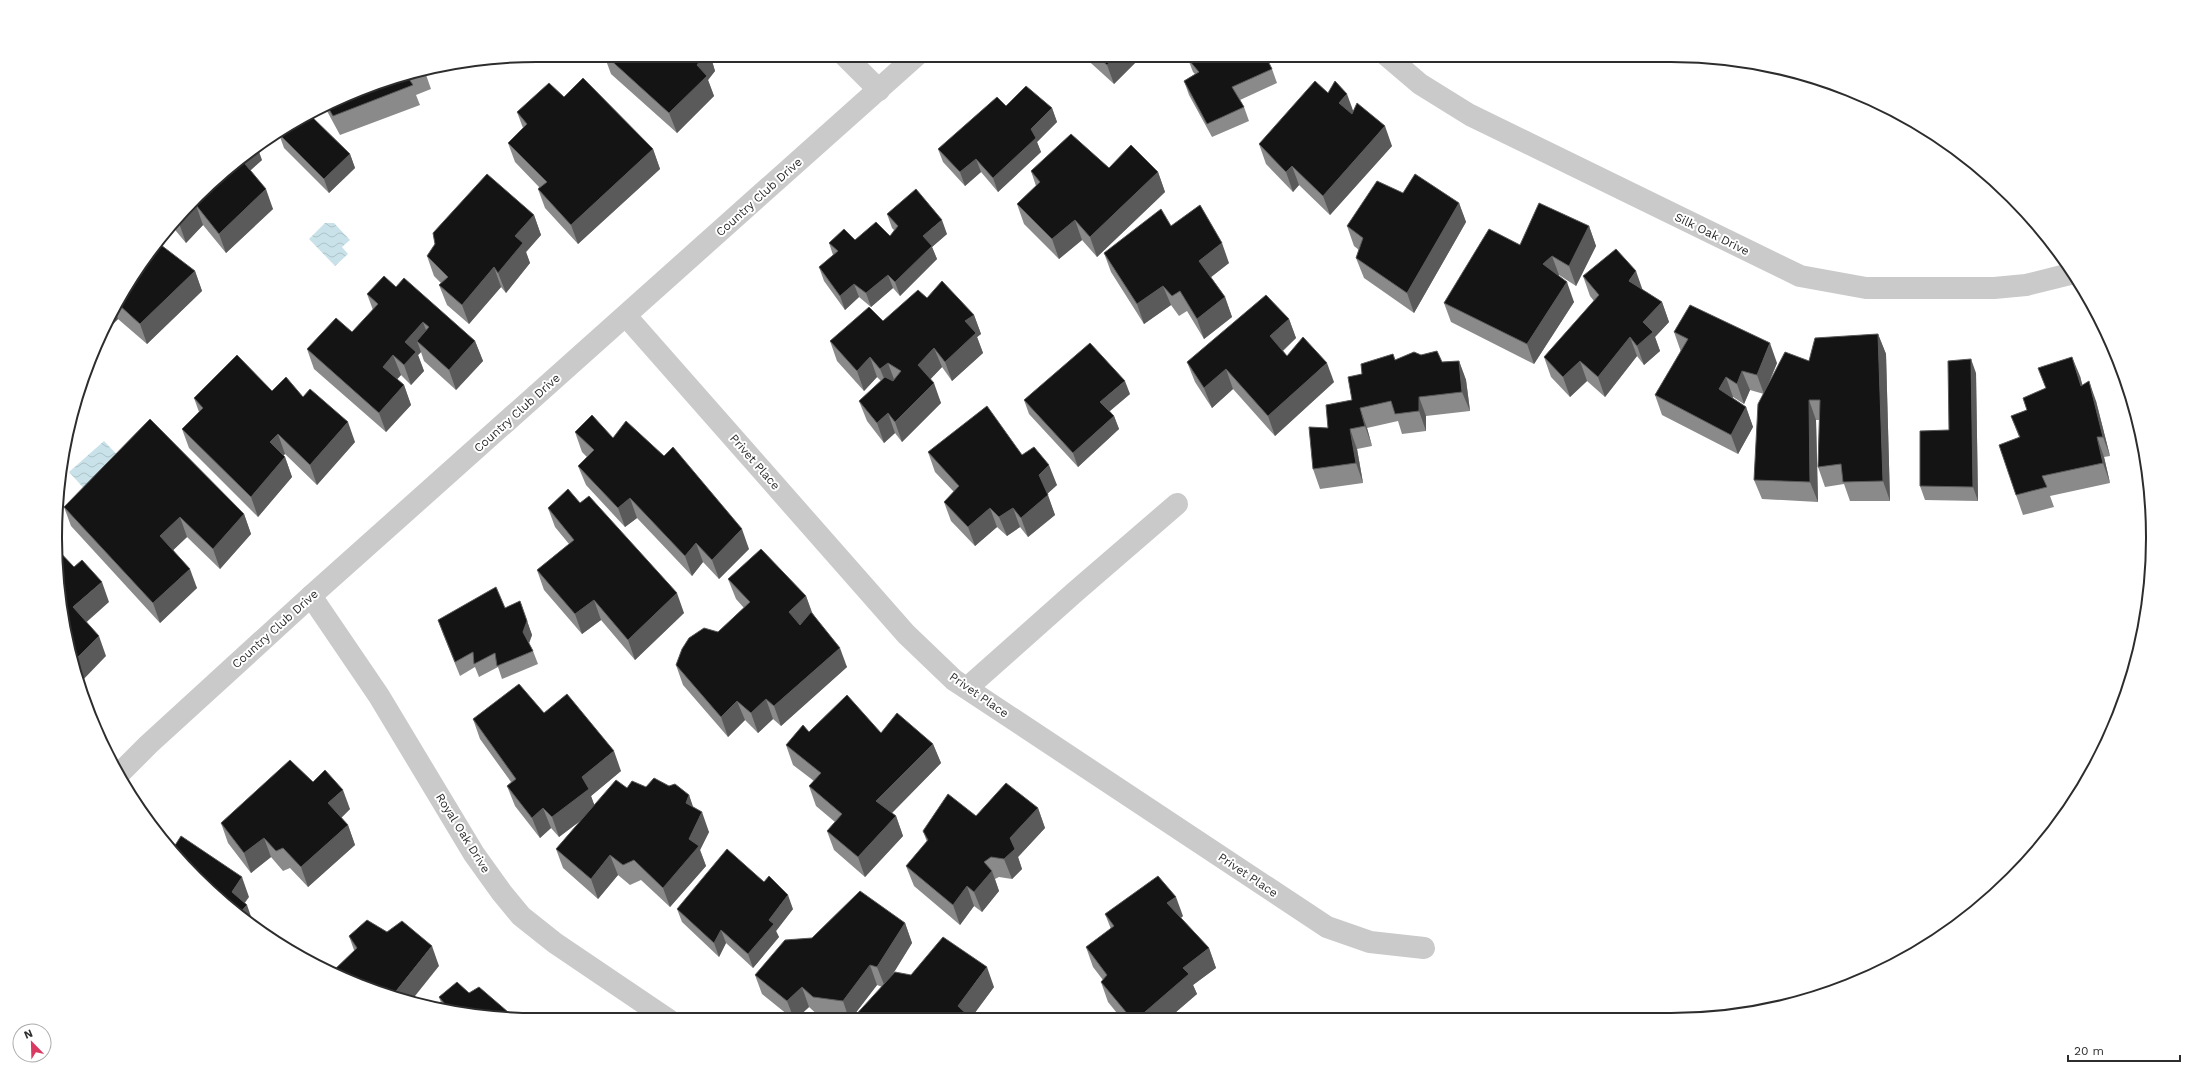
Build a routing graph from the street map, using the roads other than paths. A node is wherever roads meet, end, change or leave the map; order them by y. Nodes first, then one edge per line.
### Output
1 (851, 62) edge
2 (910, 62) edge
3 (1394, 62) edge
4 (879, 90) junction
5 (2067, 275) edge
6 (626, 316) junction
7 (1177, 504) dead end
8 (311, 596) junction
9 (967, 688) junction
10 (123, 770) edge
11 (1424, 948) dead end
12 (659, 1013) edge

1 - 4 street
2 - 4 street, Country Club Drive
3 - 5 street, Silk Oak Drive
4 - 6 street, Country Club Drive
6 - 8 street, Country Club Drive
6 - 9 street, Privet Place
7 - 9 street
8 - 10 street, Country Club Drive
8 - 12 street, Royal Oak Drive
9 - 11 street, Privet Place

